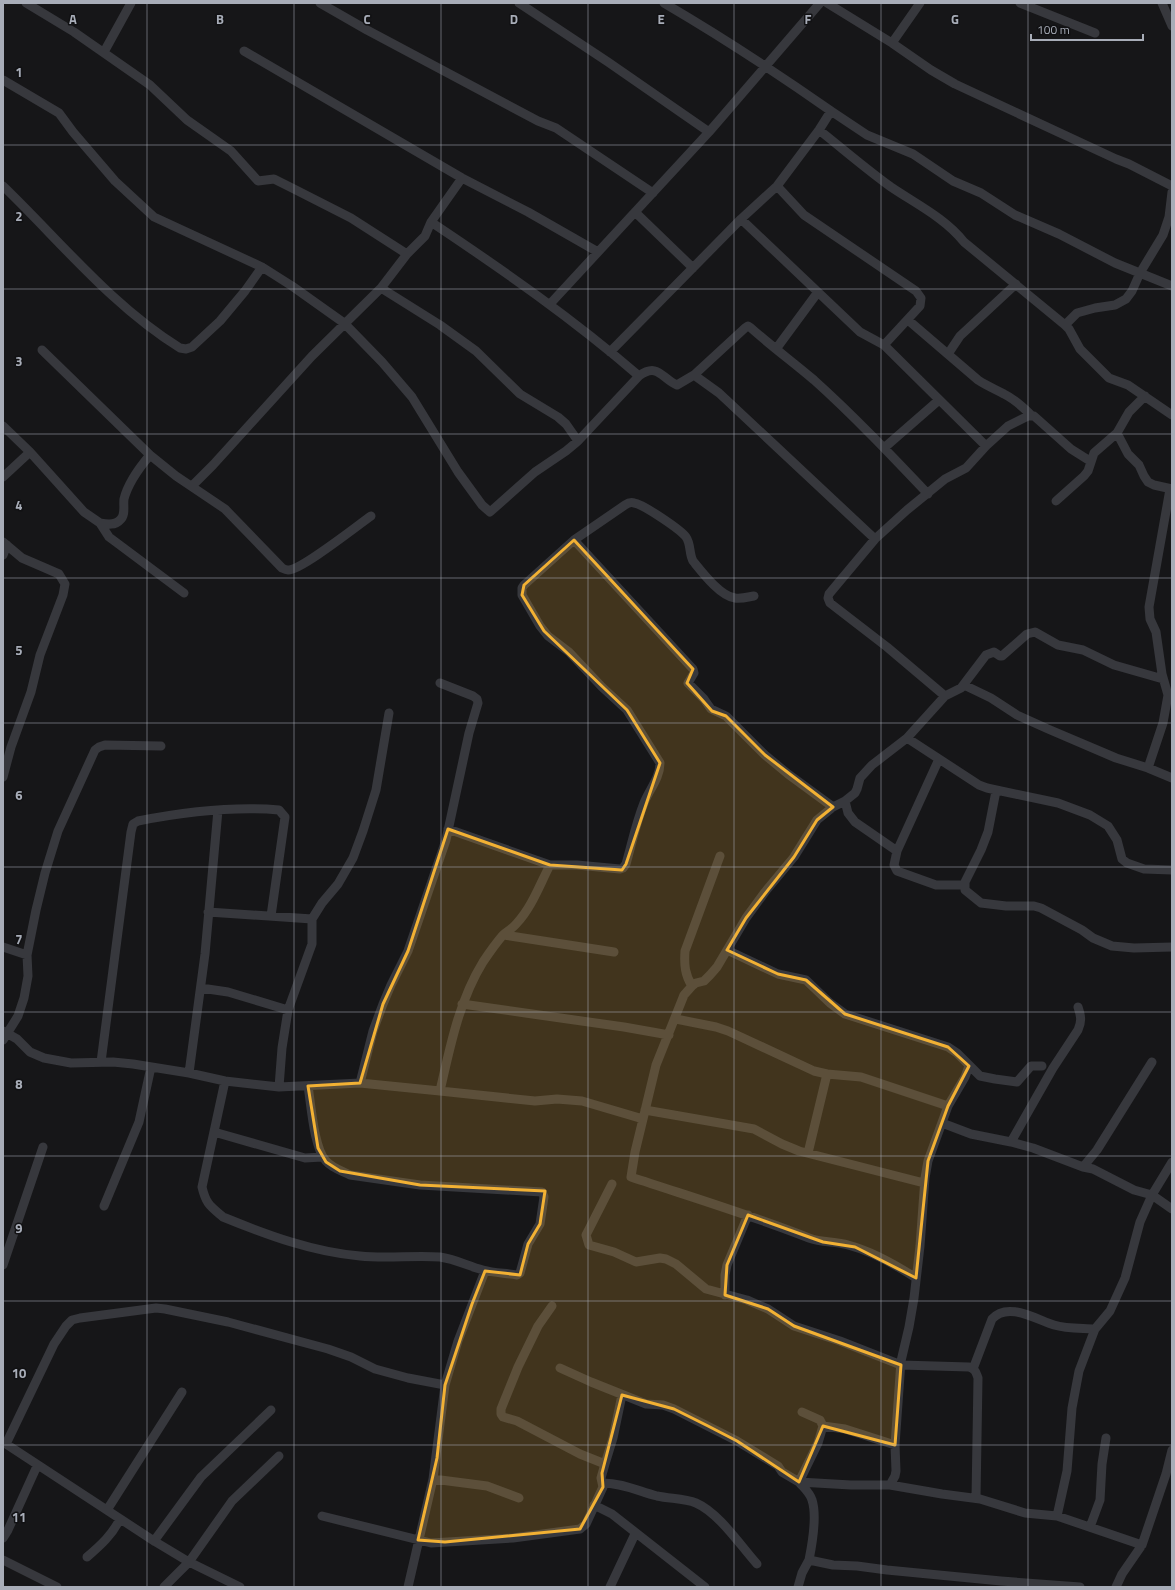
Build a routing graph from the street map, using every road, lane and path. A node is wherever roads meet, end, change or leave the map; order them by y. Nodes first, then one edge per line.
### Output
1 (26, 3) edge
2 (131, 3) edge
3 (320, 3) edge
4 (519, 3) edge
5 (664, 3) edge
6 (820, 3) edge
7 (827, 3) edge
8 (920, 3) edge
9 (1020, 3) edge
10 (1162, 3) edge
11 (1171, 20) edge
12 (1095, 33) dead end
13 (892, 43) junction
14 (244, 51) dead end
15 (104, 52) junction
16 (766, 66) junction
17 (3, 80) edge
18 (831, 111) junction
19 (819, 130) junction
20 (709, 132) junction
21 (462, 178) junction
22 (3, 186) edge
23 (777, 186) junction
24 (1172, 186) edge
25 (1172, 192) edge
26 (653, 193) junction
27 (636, 212) junction
28 (741, 219) junction
29 (431, 222) junction
30 (598, 252) junction
31 (407, 254) junction
32 (262, 267) junction
33 (693, 268) junction
34 (1140, 273) junction
35 (1016, 284) junction
36 (1172, 286) edge
37 (381, 288) junction
38 (818, 292) junction
39 (550, 304) junction
40 (908, 320) junction
41 (344, 324) junction
42 (1066, 325) junction
43 (884, 345) junction
44 (776, 349) junction
45 (42, 350) dead end
46 (610, 352) junction
47 (948, 354) junction
48 (694, 375) junction
49 (639, 376) junction
50 (1145, 396) junction
51 (939, 400) junction
52 (1171, 412) edge
53 (1031, 415) junction
54 (3, 426) edge
55 (1117, 433) junction
56 (578, 441) junction
57 (986, 446) junction
58 (884, 448) junction
59 (30, 452) junction
60 (150, 456) junction
61 (1090, 461) junction
62 (3, 477) edge
63 (192, 486) junction
64 (1171, 489) edge
65 (928, 494) junction
66 (1056, 501) dead end
67 (371, 516) dead end
68 (100, 523) junction
69 (875, 539) junction
70 (574, 540) junction
71 (5, 544) edge
72 (3, 555) edge
73 (184, 593) dead end
74 (754, 596) dead end
75 (1163, 679) junction
76 (440, 683) dead end
77 (964, 685) junction
78 (945, 696) junction
79 (389, 713) dead end
80 (907, 738) junction
81 (161, 746) dead end
82 (939, 759) junction
83 (1148, 768) junction
84 (3, 777) edge
85 (1172, 778) edge
86 (996, 791) junction
87 (845, 801) junction
88 (833, 807) junction
89 (218, 810) junction
90 (448, 829) junction
91 (897, 850) junction
92 (720, 856) dead end
93 (550, 865) junction
94 (1172, 870) edge
95 (964, 886) junction
96 (208, 912) junction
97 (271, 916) junction
98 (312, 919) junction
99 (504, 935) junction
100 (3, 947) edge
101 (1172, 947) edge
102 (727, 950) junction
103 (614, 952) dead end
104 (27, 955) junction
105 (692, 986) junction
106 (201, 988) junction
107 (462, 1004) junction
108 (1078, 1007) dead end
109 (288, 1010) junction
110 (676, 1019) junction
111 (4, 1034) edge
112 (669, 1035) junction
113 (101, 1062) junction
114 (1152, 1062) dead end
115 (969, 1066) junction
116 (1042, 1066) dead end
117 (151, 1067) junction
118 (190, 1073) junction
119 (827, 1074) junction
120 (225, 1081) junction
121 (360, 1083) junction
122 (308, 1086) junction
123 (279, 1087) junction
124 (440, 1091) junction
125 (948, 1106) junction
126 (644, 1115) junction
127 (942, 1123) junction
128 (214, 1132) junction
129 (1011, 1142) junction
130 (43, 1147) dead end
131 (808, 1153) junction
132 (322, 1157) junction
133 (1172, 1162) edge
134 (1083, 1167) junction
135 (924, 1183) junction
136 (612, 1184) dead end
137 (1152, 1195) junction
138 (104, 1206) dead end
139 (1172, 1208) edge
140 (748, 1215) junction
141 (3, 1265) edge
142 (485, 1271) junction
143 (916, 1278) junction
144 (725, 1295) junction
145 (552, 1306) dead end
146 (1095, 1329) junction
147 (901, 1365) junction
148 (560, 1368) dead end
149 (973, 1369) junction
150 (445, 1385) junction
151 (182, 1392) dead end
152 (622, 1395) junction
153 (271, 1410) dead end
154 (802, 1412) dead end
155 (823, 1426) junction
156 (1106, 1438) dead end
157 (4, 1443) edge
158 (895, 1445) junction
159 (1172, 1450) edge
160 (279, 1456) dead end
161 (605, 1464) junction
162 (37, 1466) junction
163 (433, 1479) junction
164 (799, 1482) junction
165 (603, 1483) junction
166 (890, 1485) junction
167 (519, 1498) dead end
168 (976, 1498) junction
169 (594, 1505) junction
170 (107, 1510) junction
171 (322, 1516) dead end
172 (1057, 1516) junction
173 (120, 1518) junction
174 (1090, 1527) junction
175 (635, 1534) junction
176 (3, 1538) edge
177 (418, 1540) junction
178 (154, 1541) junction
179 (1142, 1545) junction
180 (87, 1557) dead end
181 (3, 1560) edge
182 (809, 1560) junction
183 (189, 1562) junction
184 (757, 1564) dead end
185 (57, 1587) edge
186 (164, 1587) edge
187 (240, 1587) edge
188 (408, 1587) edge
189 (610, 1587) edge
190 (705, 1587) edge
191 (798, 1587) edge
192 (1080, 1587) edge
193 (1116, 1587) edge

1 - 15 street
2 - 15 street
3 - 26 street
4 - 20 street
5 - 16 street
6 - 16 street
7 - 13 street
8 - 13 street
9 - 12 street
10 - 11 street
13 - 24 street
14 - 21 street
15 - 31 street
16 - 18 street
16 - 20 street
17 - 32 street
18 - 19 street
18 - 34 street
19 - 23 street
19 - 35 street
20 - 26 street
21 - 29 street
21 - 30 street
22 - 32 street
23 - 28 street
23 - 40 street
25 - 34 street
26 - 27 street
27 - 30 street
27 - 33 street
28 - 33 street
28 - 38 street
29 - 31 street
29 - 39 street
30 - 39 street
31 - 37 street
32 - 41 street
33 - 46 street
34 - 36 street
34 - 42 street
35 - 42 street
35 - 47 street
37 - 41 street
37 - 56 street
38 - 43 street
38 - 44 street
39 - 46 street
40 - 43 street
40 - 47 street
41 - 56 street
41 - 63 street
42 - 50 street
43 - 51 street
44 - 48 street
44 - 58 street
45 - 60 street
46 - 49 street
47 - 53 street
48 - 49 street
48 - 69 street
49 - 56 street
50 - 52 street
50 - 55 street
51 - 57 street
51 - 58 street
53 - 57 street
53 - 61 street
54 - 59 street
55 - 61 street
55 - 64 street
57 - 65 street
58 - 65 street
59 - 62 street
59 - 68 street
60 - 63 street
60 - 68 street
61 - 66 street
63 - 67 street
64 - 75 street
65 - 69 street
68 - 73 street
69 - 78 street
70 - 74 street
70 - 88 street
70 - 93 street
71 - 72 street
71 - 84 street
75 - 77 street
75 - 83 street
76 - 90 street
77 - 78 street
77 - 83 street
78 - 80 street
79 - 98 street
80 - 82 street
80 - 87 street
81 - 104 street
82 - 86 street
82 - 91 street
83 - 85 street
86 - 94 street
86 - 95 street
87 - 88 street
87 - 91 street
88 - 102 street
89 - 96 street
89 - 97 street
89 - 113 street
90 - 93 street
90 - 121 street
91 - 95 street
92 - 105 street
93 - 99 street
95 - 101 street
96 - 97 street
96 - 106 street
97 - 98 street
98 - 109 street
99 - 103 street
99 - 107 street
100 - 104 street
102 - 105 street
102 - 115 street
104 - 111 street
105 - 110 street
106 - 109 street
106 - 118 street
107 - 112 street
107 - 124 street
108 - 129 street
109 - 123 street
110 - 112 street
110 - 119 street
111 - 113 street
112 - 126 street
113 - 117 street
114 - 134 street
115 - 116 street
115 - 125 street
117 - 118 street
117 - 138 street
118 - 120 street
119 - 125 street
119 - 131 street
120 - 123 street
120 - 128 street
121 - 122 street
121 - 124 street
122 - 123 street
122 - 132 street
124 - 126 street
125 - 127 street
126 - 131 street
126 - 140 street
127 - 129 street
127 - 135 street
128 - 132 street
128 - 142 street
129 - 134 street
130 - 141 street
131 - 135 street
132 - 142 street
133 - 137 street
134 - 137 street
135 - 143 street
136 - 144 street
137 - 139 street
137 - 146 street
140 - 143 street
140 - 144 street
142 - 150 street
143 - 147 street
144 - 147 street
145 - 161 street
146 - 149 street
146 - 172 street
147 - 149 street
147 - 158 street
148 - 152 street
149 - 168 street
150 - 157 street
150 - 163 street
151 - 170 street
152 - 161 street
152 - 164 street
153 - 178 street
154 - 155 street
155 - 158 street
155 - 164 street
156 - 174 street
157 - 162 street
158 - 166 street
159 - 179 street
160 - 183 street
161 - 165 street
162 - 170 street
162 - 176 street
163 - 167 street
163 - 177 street
164 - 166 street
164 - 182 street
165 - 169 street
165 - 184 street
166 - 168 street
168 - 172 street
169 - 175 street
169 - 177 street
170 - 173 street
171 - 177 street
172 - 174 street
173 - 178 street
173 - 180 street
174 - 179 street
175 - 189 street
175 - 190 street
177 - 188 street
178 - 183 street
179 - 193 street
181 - 185 street
182 - 191 street
182 - 192 street
183 - 186 street
183 - 187 street

